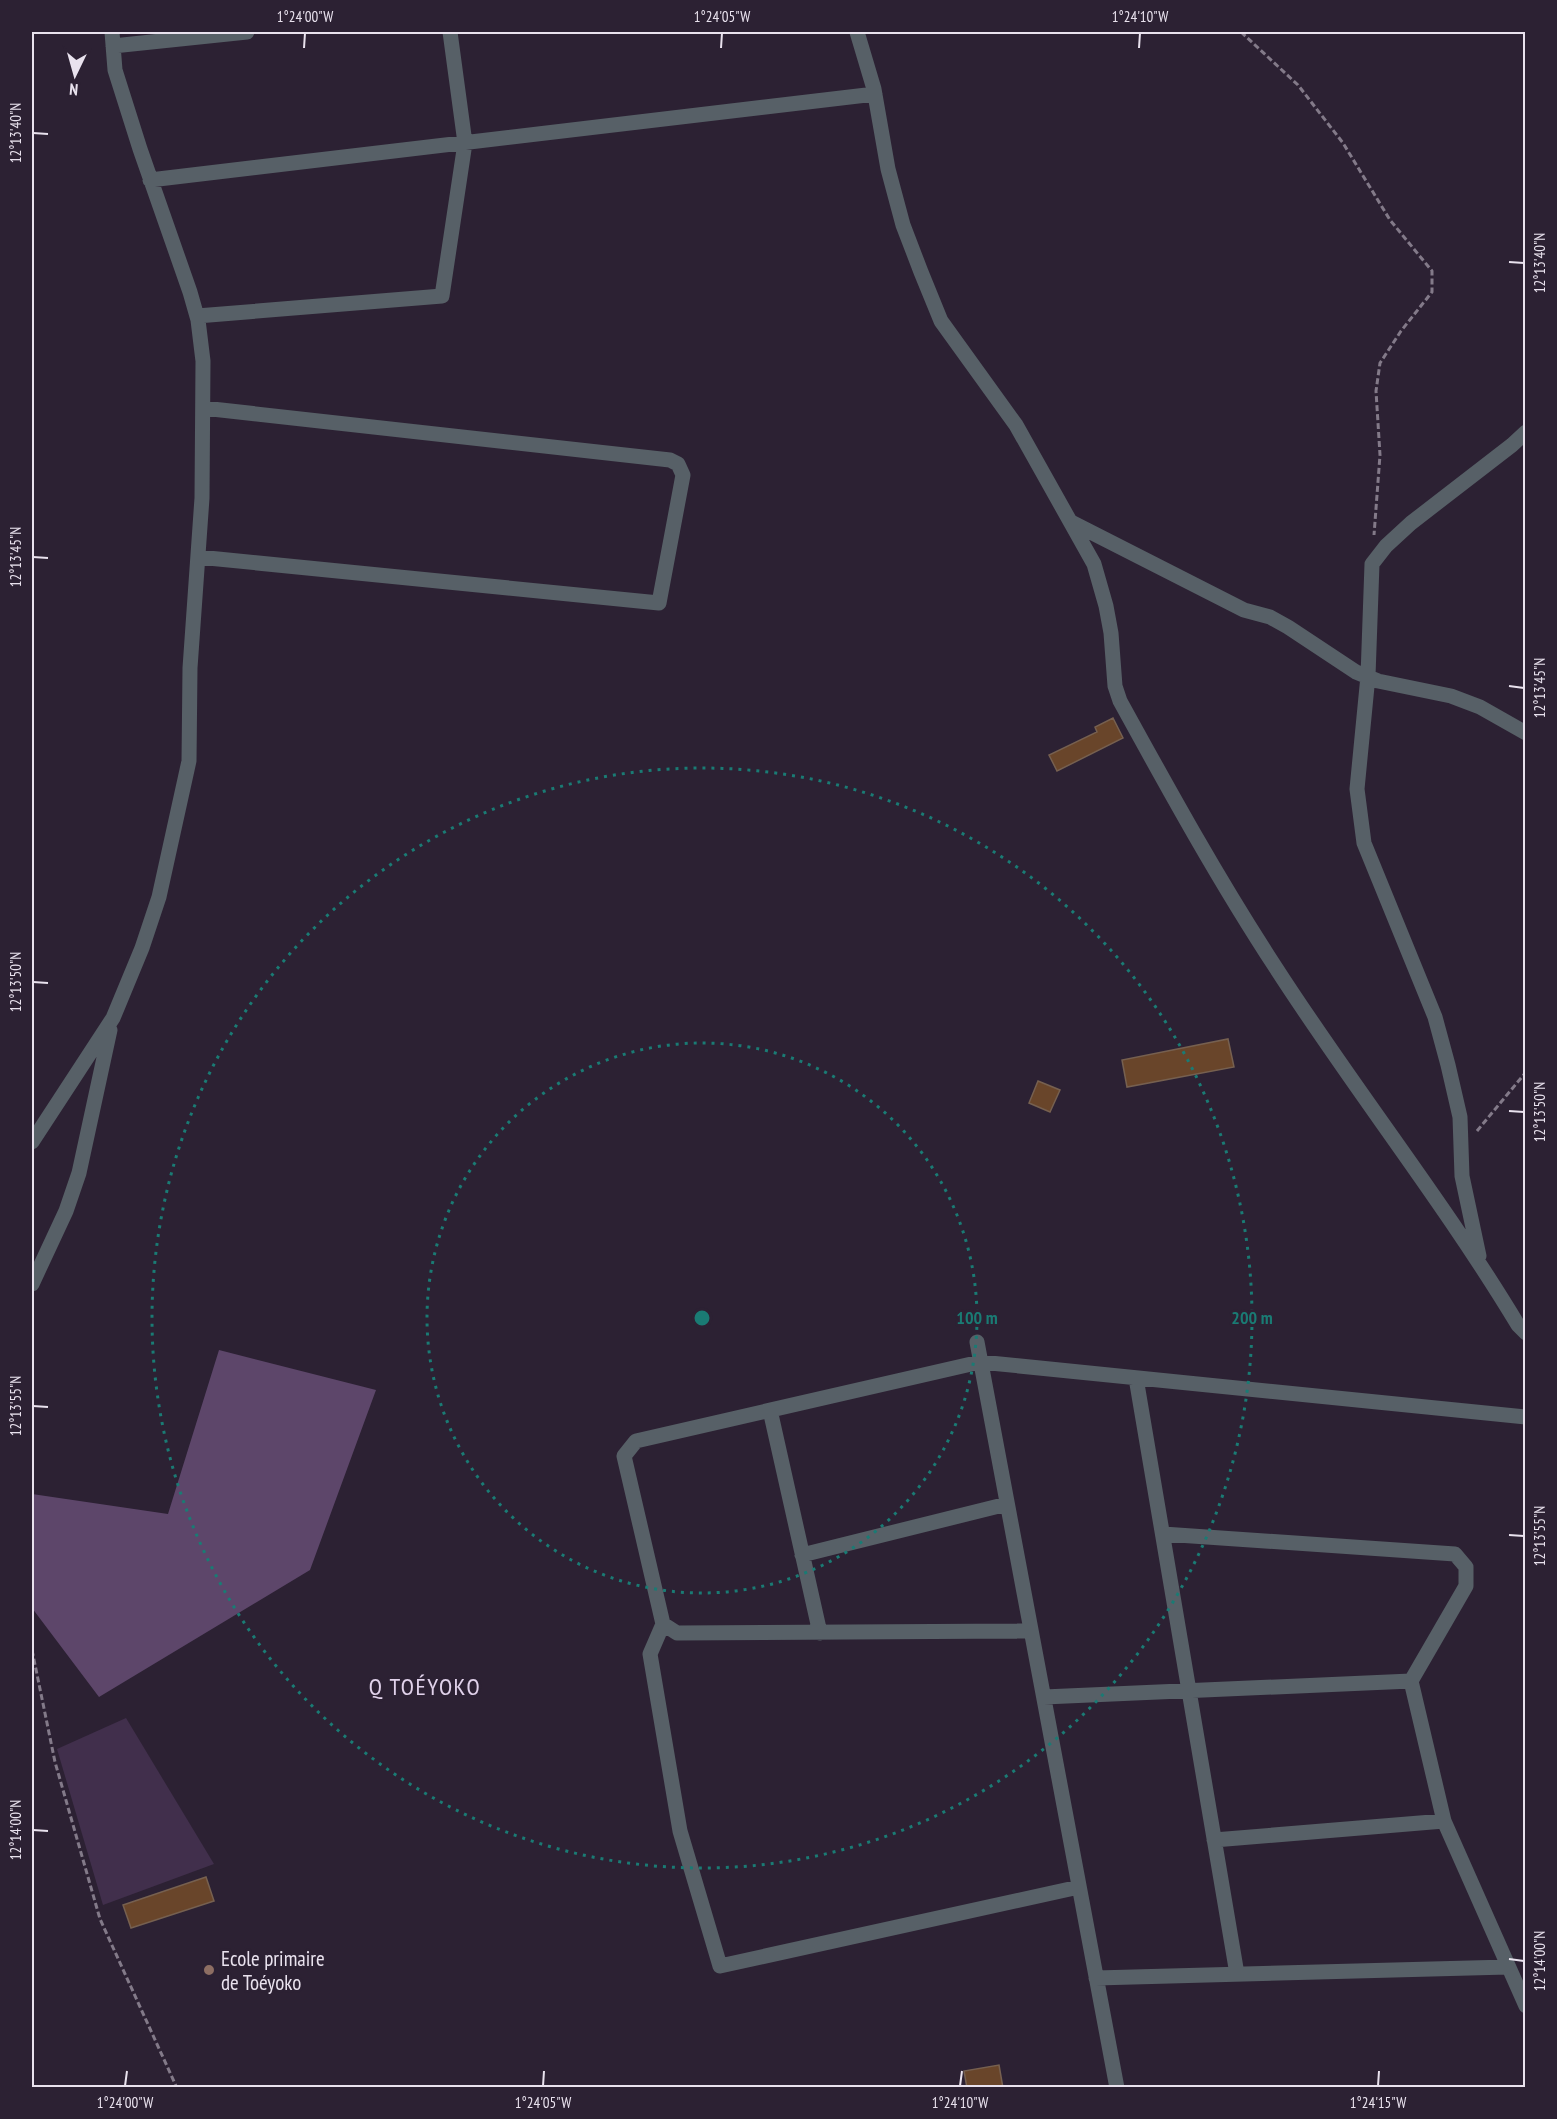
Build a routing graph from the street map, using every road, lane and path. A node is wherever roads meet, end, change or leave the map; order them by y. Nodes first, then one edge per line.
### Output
1 (247, 32) edge
2 (450, 32) edge
3 (857, 32) edge
4 (1241, 32) edge
5 (113, 39) edge
6 (875, 94) junction
7 (465, 143) junction
8 (150, 180) junction
9 (197, 316) junction
10 (202, 408) junction
11 (1526, 432) edge
12 (1071, 522) junction
13 (198, 557) junction
14 (1372, 564) junction
15 (1368, 676) junction
16 (1526, 734) edge
17 (113, 1018) junction
18 (1526, 1072) edge
19 (32, 1142) edge
20 (1461, 1147) junction
21 (1480, 1262) junction
22 (32, 1284) edge
23 (1526, 1333) edge
24 (977, 1342) dead end
25 (980, 1362) junction
26 (1136, 1378) junction
27 (770, 1410) junction
28 (1526, 1417) edge
29 (1007, 1504) junction
30 (1163, 1534) junction
31 (802, 1555) junction
32 (663, 1624) junction
33 (1031, 1631) junction
34 (820, 1633) junction
35 (32, 1650) edge
36 (1411, 1681) junction
37 (1189, 1691) junction
38 (1044, 1697) junction
39 (1444, 1821) junction
40 (1214, 1840) junction
41 (1079, 1887) junction
42 (1508, 1967) junction
43 (1237, 1974) junction
44 (1096, 1978) junction
45 (1526, 2006) edge
46 (177, 2088) edge
47 (1117, 2088) edge

1 - 5 street
2 - 7 street
3 - 6 street
4 - 14 path
5 - 8 street
6 - 7 street
6 - 12 street
7 - 8 street
7 - 9 street
8 - 9 street
9 - 10 street
10 - 13 street
10 - 13 street
11 - 14 street
12 - 15 street
12 - 21 street
13 - 17 street
14 - 15 street
15 - 16 street
15 - 20 street
17 - 19 street
17 - 22 street
18 - 20 path
20 - 21 street
21 - 23 street
24 - 25 street
25 - 26 street
25 - 27 street
25 - 29 street
26 - 28 street
26 - 30 street
27 - 31 street
27 - 32 street
29 - 31 street
29 - 33 street
30 - 36 street
30 - 37 street
31 - 34 street
32 - 34 street
32 - 41 street
33 - 34 street
33 - 38 street
35 - 46 path
36 - 37 street
36 - 39 street
37 - 38 street
37 - 40 street
38 - 41 street
39 - 40 street
39 - 42 street
40 - 43 street
41 - 44 street
42 - 43 street
42 - 45 street
43 - 44 street
44 - 47 street

